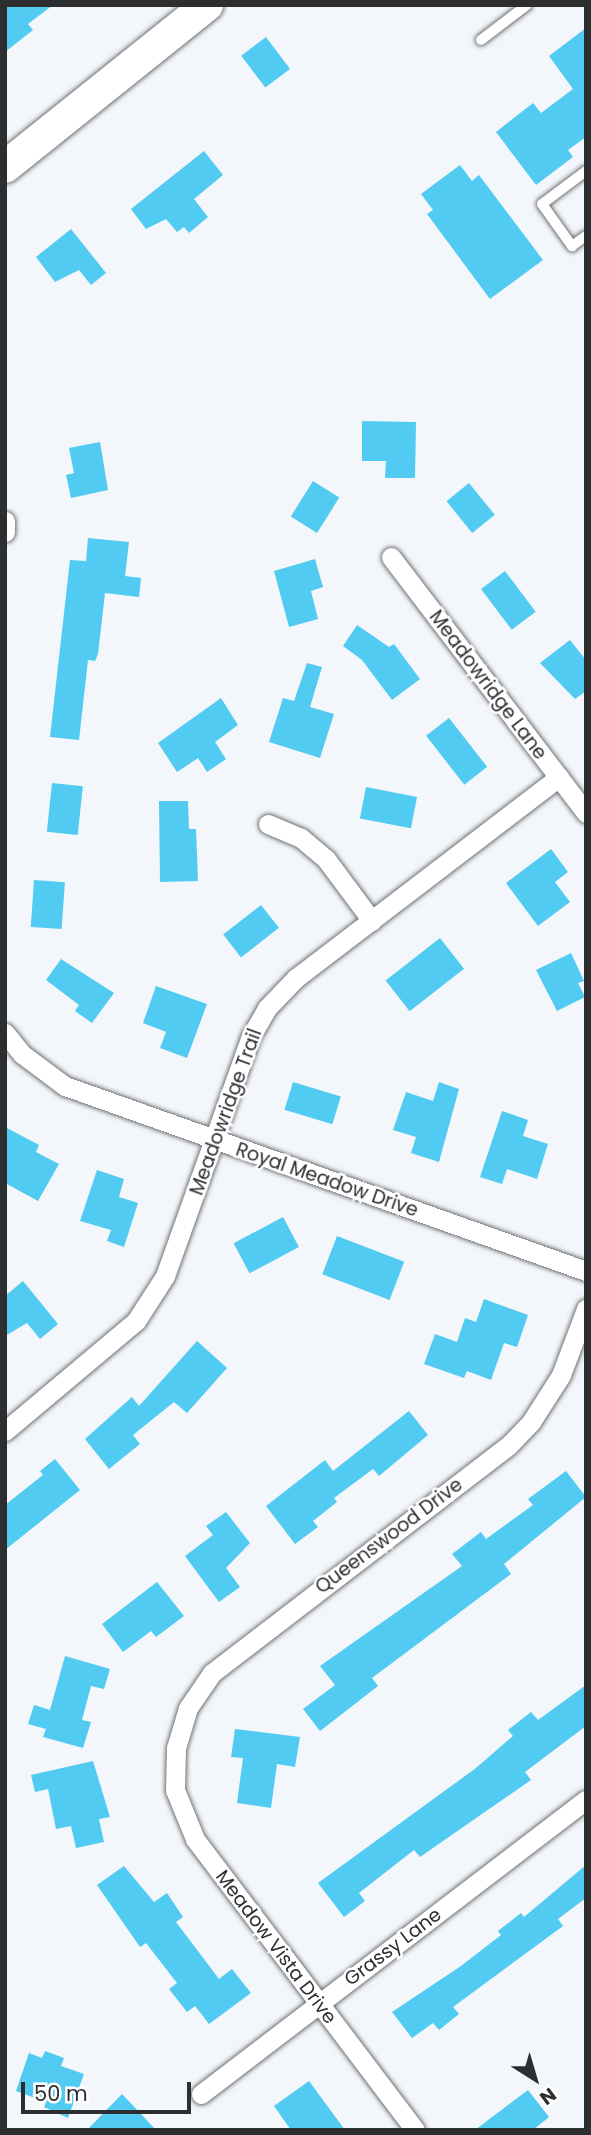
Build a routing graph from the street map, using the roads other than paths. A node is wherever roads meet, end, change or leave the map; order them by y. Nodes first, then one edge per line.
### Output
1 (207, 5) edge
2 (527, 5) edge
3 (481, 40) dead end
4 (5, 167) edge
5 (586, 171) edge
6 (586, 236) edge
7 (5, 521) edge
8 (5, 532) edge
9 (391, 557) dead end
10 (559, 778) junction
11 (586, 813) edge
12 (268, 824) dead end
13 (372, 921) junction
14 (5, 1032) edge
15 (215, 1141) junction
16 (586, 1271) edge
17 (586, 1309) edge
18 (5, 1432) edge
19 (176, 1748) joint
20 (586, 1800) edge
21 (320, 2003) junction
22 (201, 2094) dead end
23 (415, 2130) edge

1 - 4 main road
2 - 3 lane
5 - 6 lane
7 - 8 street
9 - 10 street, Meadowridge Lane
10 - 11 street, Meadowridge Lane
10 - 13 street, Meadowridge Trail
12 - 13 street
13 - 15 street, Meadowridge Trail
14 - 15 street, Royal Meadow Drive
15 - 16 street, Royal Meadow Drive
15 - 18 street, Meadowridge Trail
17 - 19 street, Queenswood Drive
19 - 21 street, Meadow Vista Drive
20 - 21 street, Grassy Lane
21 - 22 street, Grassy Lane
21 - 23 street, Meadow Vista Drive

